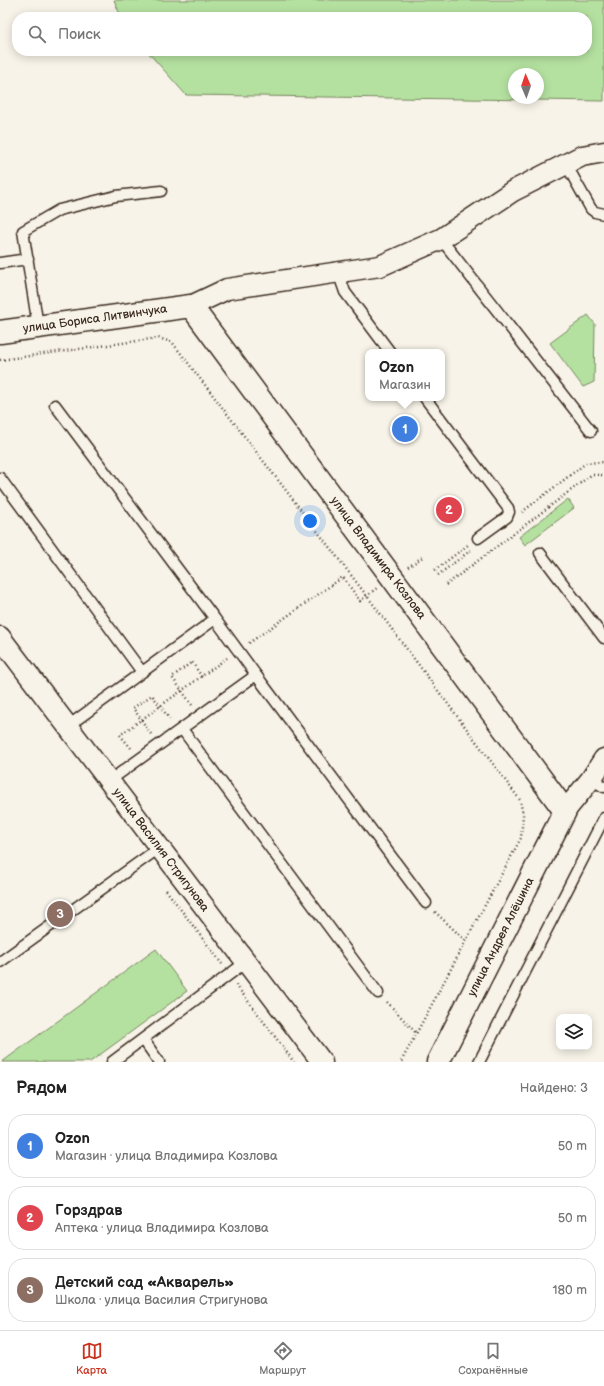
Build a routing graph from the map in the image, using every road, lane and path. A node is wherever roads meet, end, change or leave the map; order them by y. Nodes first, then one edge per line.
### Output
1 (604, 152) edge
2 (566, 164) junction
3 (161, 192) dead end
4 (604, 214) edge
5 (441, 239) junction
6 (28, 258) junction
7 (0, 262) edge
8 (338, 272) junction
9 (191, 306) junction
10 (38, 326) junction
11 (0, 332) edge
12 (388, 349) edge
13 (0, 360) edge
14 (427, 401) edge
15 (55, 405) dead end
16 (590, 431) dead end
17 (604, 475) edge
18 (0, 478) edge
19 (478, 538) joint
20 (540, 553) dead end
21 (424, 556) dead end
22 (435, 570) dead end
23 (393, 577) junction
24 (446, 585) dead end
25 (367, 596) junction
26 (215, 618) junction
27 (604, 638) edge
28 (1, 639) edge
29 (238, 651) junction
30 (142, 672) junction
31 (202, 676) junction
32 (256, 676) junction
33 (181, 691) junction
34 (160, 706) junction
35 (187, 709) dead end
36 (176, 717) dead end
37 (142, 719) junction
38 (68, 726) junction
39 (182, 729) junction
40 (146, 737) dead end
41 (136, 745) dead end
42 (604, 759) edge
43 (109, 781) junction
44 (598, 783) edge
45 (564, 811) junction
46 (604, 818) edge
47 (160, 848) junction
48 (426, 903) joint
49 (466, 941) junction
50 (0, 962) edge
51 (246, 962) junction
52 (378, 993) joint
53 (416, 1033) junction
54 (143, 1039) junction
55 (112, 1062) edge
56 (159, 1062) edge
57 (322, 1062) edge
58 (401, 1062) edge
59 (438, 1062) edge
60 (479, 1062) edge

1 - 2 street
2 - 4 lane
2 - 5 street
3 - 6 lane
5 - 8 street
5 - 16 lane
6 - 7 lane
6 - 10 lane
8 - 9 street
8 - 12 lane
9 - 10 street, улица Бориса Литвинчука
9 - 23 street, улица Владимира Козлова
10 - 11 street, улица Бориса Литвинчука
13 - 25 path
14 - 19 lane
15 - 26 lane
17 - 24 path
18 - 30 lane
19 - 22 path
20 - 27 lane
21 - 23 path
23 - 25 path
23 - 45 street, улица Владимира Козлова
25 - 29 path
25 - 49 path
26 - 29 lane
26 - 30 lane
28 - 38 street, улица Василия Стригунова
29 - 31 path
29 - 32 lane
30 - 38 lane
31 - 33 path
31 - 33 path
32 - 39 lane
32 - 48 lane
33 - 34 path
33 - 35 path
34 - 36 path
34 - 37 path
34 - 37 path
37 - 40 path
37 - 41 path
38 - 43 street, улица Василия Стригунова
39 - 43 lane
39 - 52 lane
42 - 44 street
43 - 47 street, улица Василия Стригунова
44 - 45 street
45 - 59 street, улица Андрея Алёшина
46 - 60 lane
47 - 50 lane
47 - 51 street, улица Василия Стригунова
48 - 49 path
49 - 53 path
51 - 54 lane
51 - 57 street, улица Василия Стригунова
52 - 53 path
53 - 58 path
54 - 55 lane
54 - 56 lane

